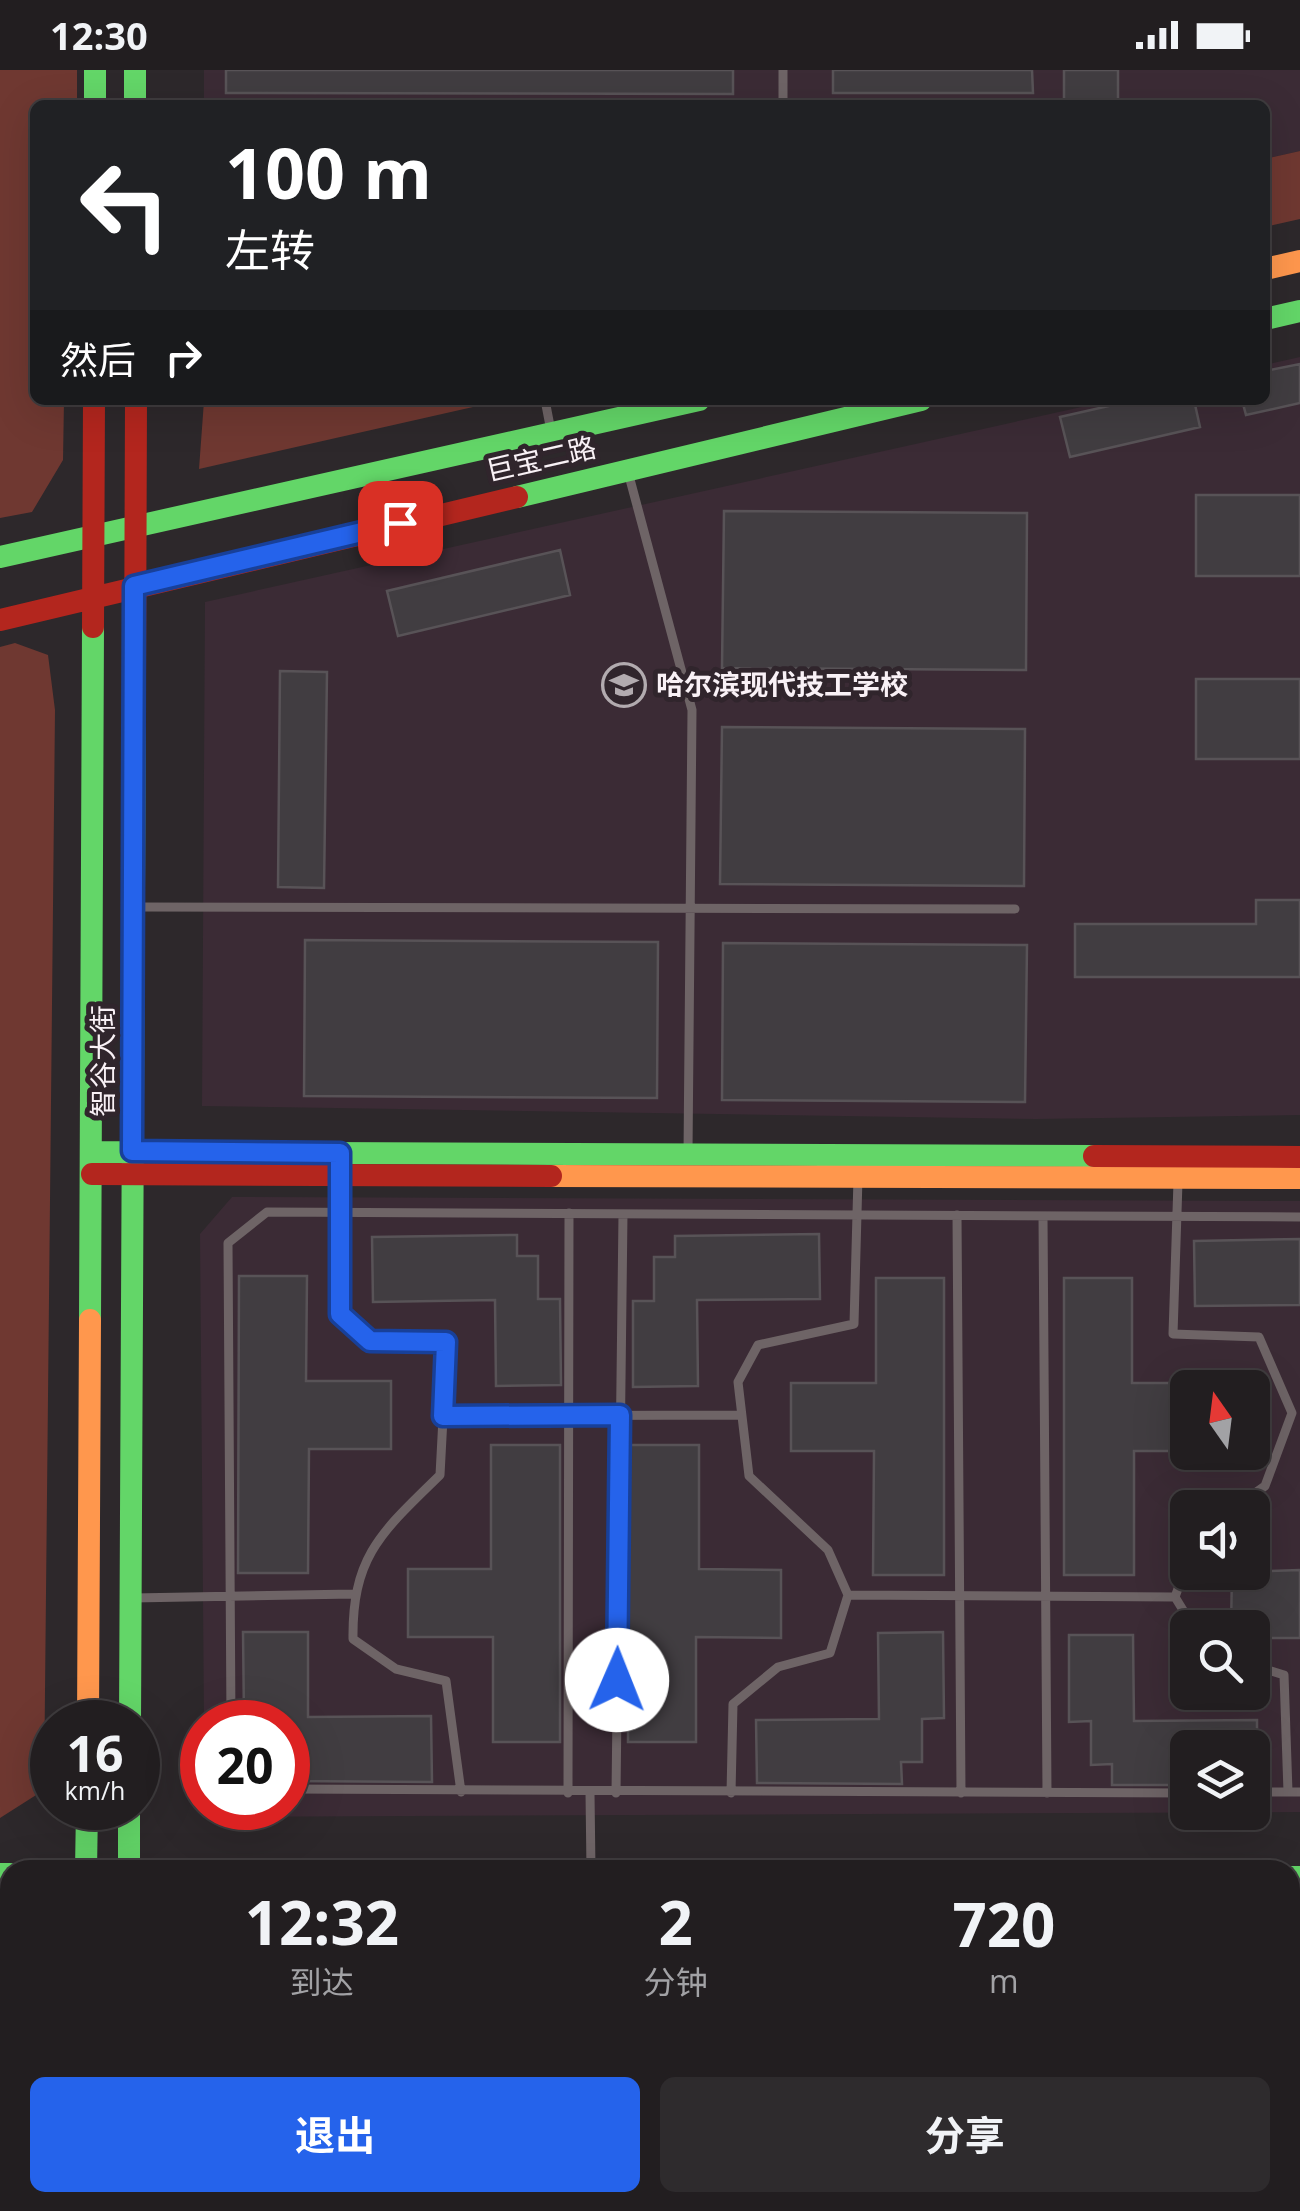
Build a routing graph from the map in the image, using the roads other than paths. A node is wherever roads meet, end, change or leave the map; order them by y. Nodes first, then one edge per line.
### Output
1 (96, 70) edge
2 (135, 70) edge
3 (783, 70) edge
4 (95, 100) edge
5 (135, 100) edge
6 (783, 100) edge
7 (1300, 261) edge
8 (1270, 269) edge
9 (1300, 310) edge
10 (1270, 318) edge
11 (94, 405) edge
12 (136, 405) edge
13 (546, 405) edge
14 (677, 405) edge
15 (900, 405) edge
16 (552, 434) junction
17 (627, 470) junction
18 (136, 528) junction
19 (93, 536) junction
20 (0, 557) edge
21 (134, 586) junction
22 (92, 595) junction
23 (0, 620) edge
24 (134, 908) junction
25 (690, 908) junction
26 (1015, 909) dead end
27 (688, 1154) junction
28 (1300, 1157) edge
29 (132, 1161) junction
30 (340, 1162) junction
31 (92, 1163) junction
32 (858, 1164) junction
33 (1180, 1166) junction
34 (1300, 1178) edge
35 (340, 1212) junction
36 (570, 1214) junction
37 (623, 1214) junction
38 (857, 1215) junction
39 (957, 1215) junction
40 (1043, 1216) junction
41 (1175, 1216) junction
42 (1300, 1217) edge
43 (1296, 1413) edge
44 (620, 1415) junction
45 (742, 1415) junction
46 (443, 1416) junction
47 (569, 1416) junction
48 (1259, 1490) edge
49 (1178, 1590) edge
50 (353, 1594) junction
51 (848, 1595) junction
52 (960, 1596) junction
53 (1046, 1596) junction
54 (230, 1597) junction
55 (1175, 1597) junction
56 (130, 1598) junction
57 (1183, 1610) edge
58 (1270, 1671) edge
59 (88, 1700) edge
60 (130, 1700) edge
61 (231, 1700) edge
62 (310, 1790) edge
63 (461, 1792) junction
64 (1047, 1792) junction
65 (1170, 1792) edge
66 (1270, 1792) edge
67 (1288, 1792) junction
68 (1300, 1792) edge
69 (568, 1793) junction
70 (590, 1793) junction
71 (616, 1793) junction
72 (731, 1793) junction
73 (961, 1793) junction
74 (87, 1830) edge
75 (129, 1830) edge
76 (86, 1860) edge
77 (129, 1860) edge
78 (590, 1860) edge

1 - 4 street
2 - 5 street
3 - 6 lane
7 - 8 street
9 - 10 street
11 - 19 street, 智谷大街
12 - 18 street, 智谷大街
13 - 16 lane
14 - 16 street, 巨宝二路
15 - 17 street, 巨宝二路
16 - 18 street, 巨宝二路
17 - 21 street, 巨宝二路
17 - 25 lane
18 - 19 street, 巨宝二路
18 - 21 street, 智谷大街
19 - 20 street, 巨宝二路
19 - 22 street, 智谷大街
21 - 22 street, 巨宝二路
21 - 24 street, 智谷大街
22 - 23 street, 巨宝二路
22 - 31 street, 智谷大街
24 - 25 lane
24 - 29 street, 智谷大街
25 - 26 lane
25 - 27 lane
27 - 30 street
27 - 32 street
28 - 33 street
29 - 30 street
29 - 31 street
29 - 56 street, 智谷大街
30 - 32 street
30 - 35 lane
31 - 59 street, 智谷大街
32 - 33 street
32 - 38 lane
33 - 34 street
33 - 41 lane
35 - 36 lane
35 - 46 lane
35 - 54 lane
36 - 37 lane
36 - 47 lane
37 - 38 lane
37 - 44 lane
38 - 39 lane
38 - 45 lane
39 - 40 lane
39 - 52 lane
40 - 41 lane
40 - 53 lane
41 - 42 lane
41 - 43 lane
43 - 48 lane
44 - 45 lane
44 - 47 lane
44 - 71 lane
45 - 51 lane
46 - 47 lane
46 - 50 lane
47 - 69 lane
49 - 55 lane
50 - 54 lane
50 - 63 lane
51 - 52 lane
51 - 72 lane
52 - 53 lane
52 - 73 lane
53 - 55 lane
53 - 64 lane
54 - 56 lane
54 - 61 lane
55 - 57 lane
56 - 60 street, 智谷大街
58 - 67 lane
62 - 63 lane
63 - 69 lane
64 - 65 lane
64 - 73 lane
66 - 67 lane
67 - 68 lane
69 - 70 lane
70 - 71 lane
70 - 78 lane
71 - 72 lane
72 - 73 lane
74 - 76 street
75 - 77 street

